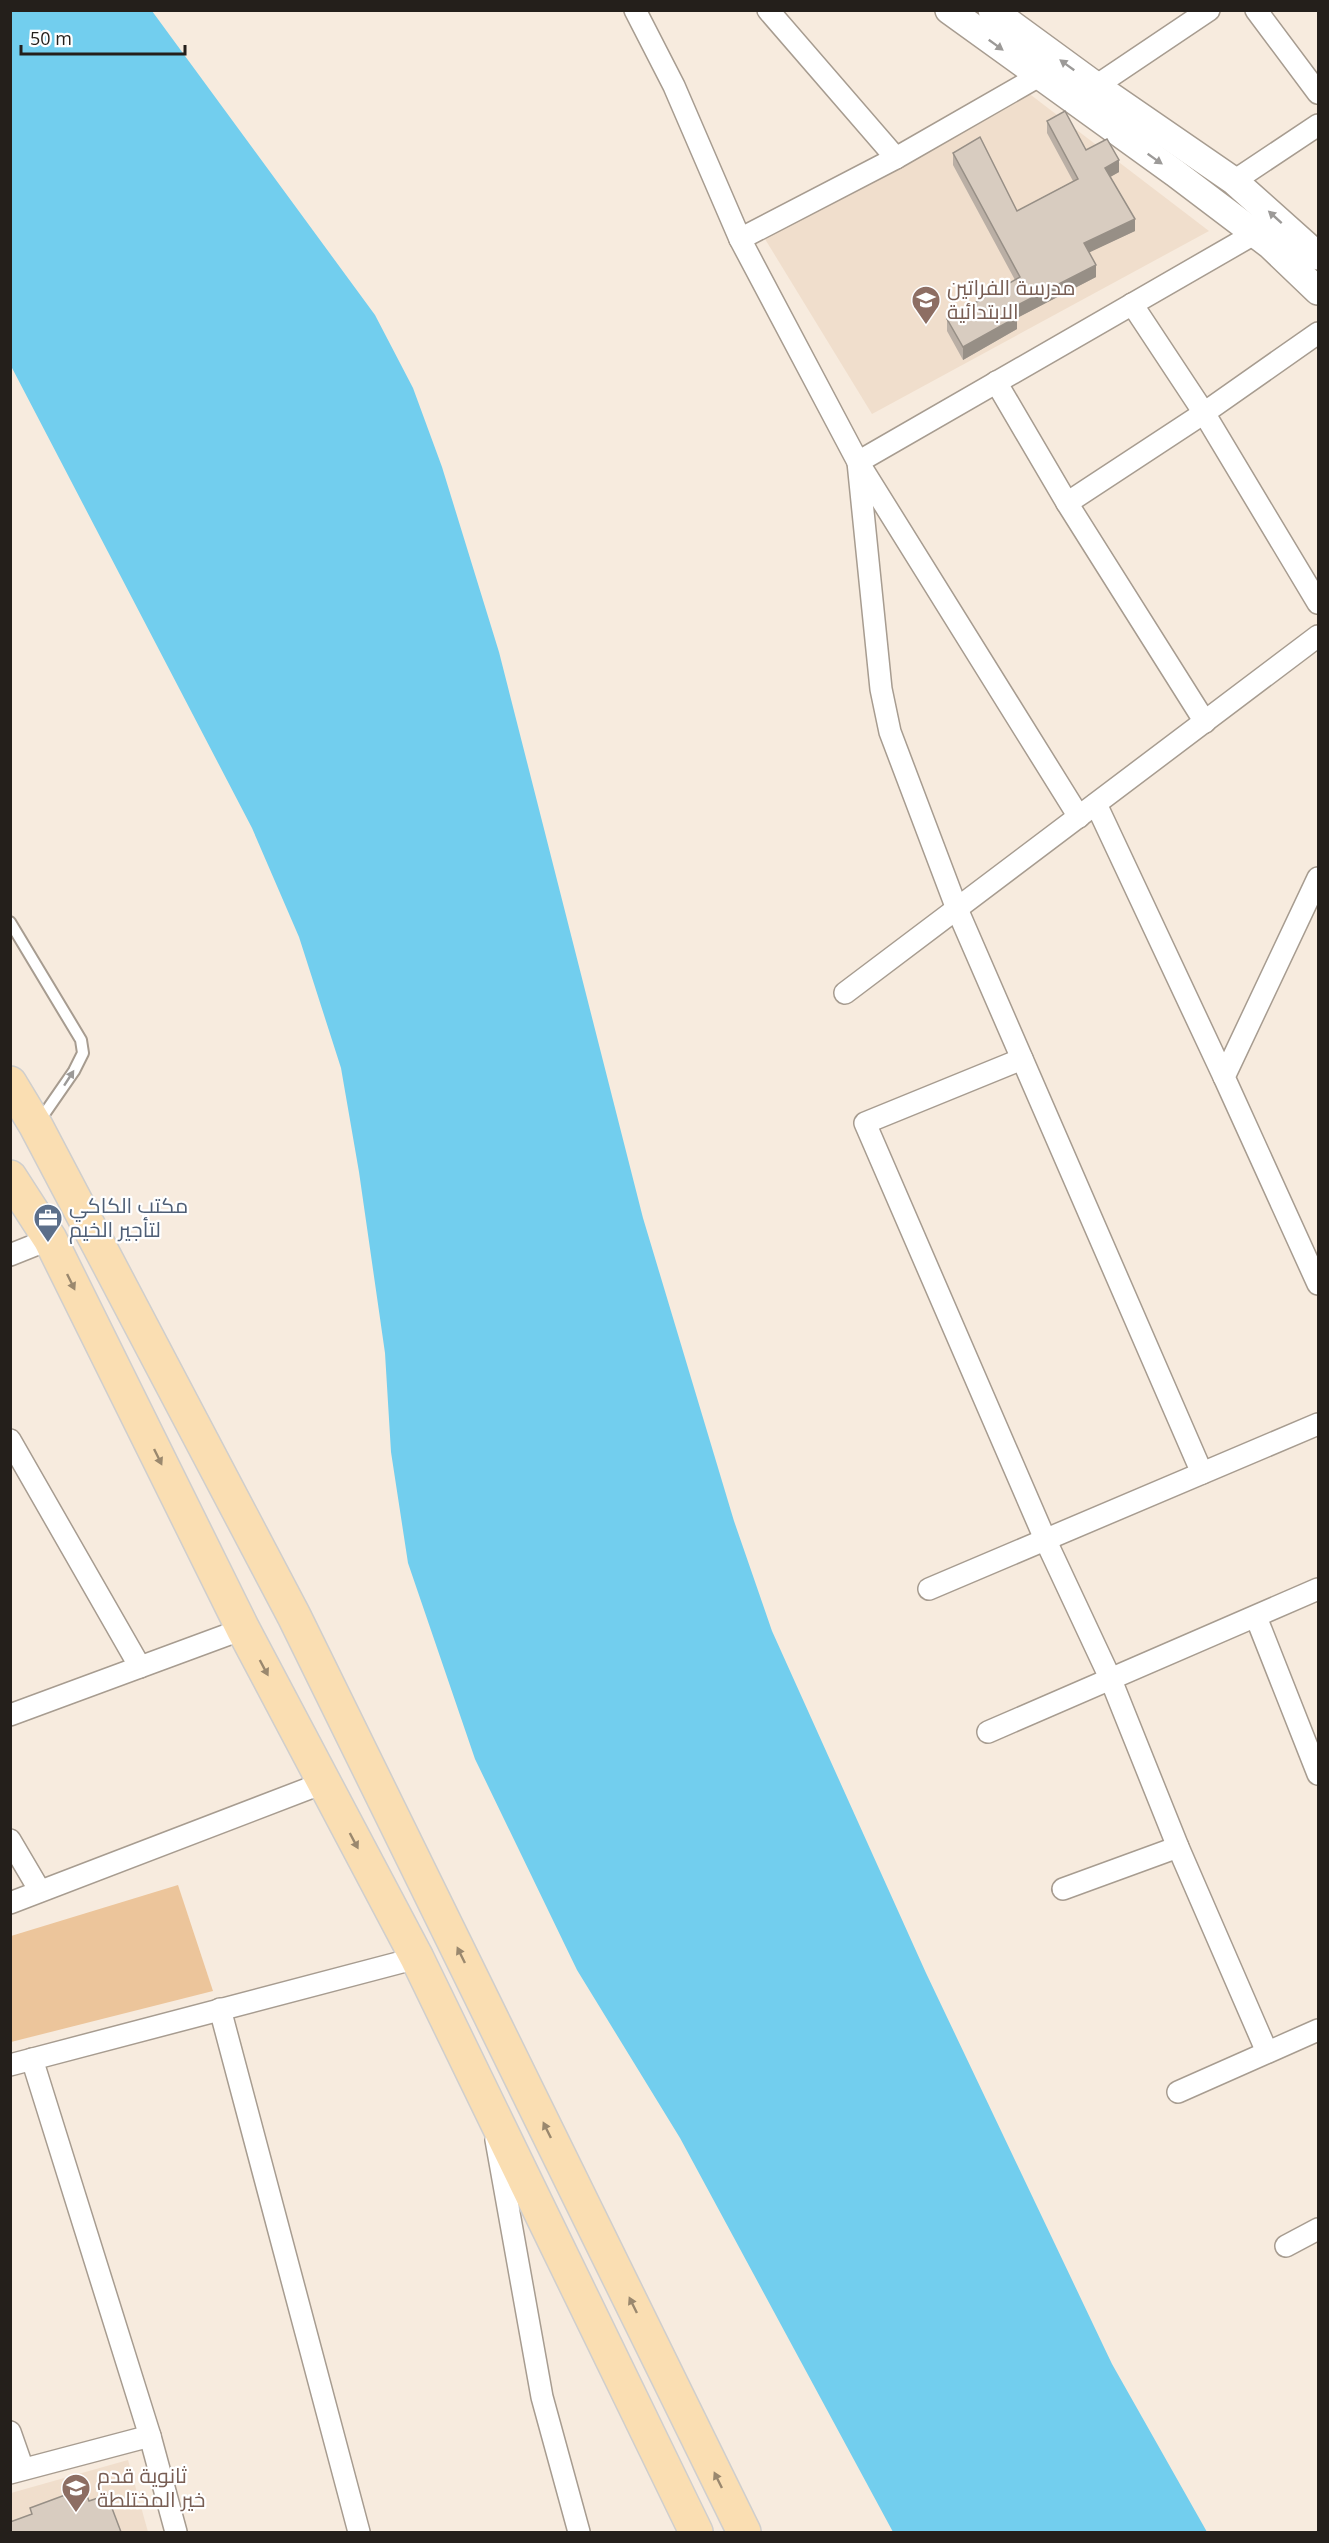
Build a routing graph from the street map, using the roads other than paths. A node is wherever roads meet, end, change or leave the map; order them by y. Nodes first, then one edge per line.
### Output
1 (635, 10) edge
2 (768, 10) edge
3 (949, 10) edge
4 (992, 10) edge
5 (1209, 10) edge
6 (1256, 10) edge
7 (1039, 76) junction
8 (1096, 86) junction
9 (1318, 93) edge
10 (1318, 125) edge
11 (896, 158) junction
12 (1234, 181) junction
13 (1254, 234) junction
14 (740, 239) junction
15 (1316, 250) edge
16 (1318, 291) edge
17 (1132, 304) junction
18 (1318, 333) edge
19 (996, 382) junction
20 (1204, 413) junction
21 (858, 462) junction
22 (1067, 502) junction
23 (1318, 603) edge
24 (1318, 636) edge
25 (1205, 722) junction
26 (1096, 804) junction
27 (1079, 817) junction
28 (1318, 878) edge
29 (957, 909) junction
30 (10, 922) edge
31 (844, 993) dead end
32 (1022, 1059) junction
33 (1224, 1077) junction
34 (10, 1083) edge
35 (36, 1126) junction
36 (10, 1177) edge
37 (50, 1239) junction
38 (10, 1255) edge
39 (1318, 1284) edge
40 (1318, 1424) edge
41 (10, 1440) edge
42 (1203, 1473) junction
43 (1045, 1539) junction
44 (1318, 1589) edge
45 (929, 1590) dead end
46 (1256, 1617) junction
47 (243, 1629) junction
48 (140, 1667) junction
49 (1111, 1680) junction
50 (10, 1715) edge
51 (988, 1732) dead end
52 (1318, 1774) edge
53 (323, 1783) junction
54 (10, 1840) edge
55 (1178, 1847) junction
56 (1063, 1889) dead end
57 (40, 1891) junction
58 (10, 1903) edge
59 (417, 1958) junction
60 (220, 2009) junction
61 (1318, 2030) edge
62 (1267, 2052) junction
63 (33, 2059) junction
64 (10, 2065) edge
65 (1178, 2092) dead end
66 (490, 2106) junction
67 (1318, 2229) edge
68 (1286, 2246) dead end
69 (10, 2432) edge
70 (150, 2436) junction
71 (17, 2471) edge
72 (176, 2532) edge
73 (359, 2532) edge
74 (579, 2532) edge
75 (696, 2532) edge
76 (744, 2532) edge

1 - 14 street
2 - 11 street
3 -> 7 street
8 -> 4 street
5 - 8 street
6 - 9 street
7 - 11 street
7 -> 13 street
8 - 12 street
10 - 12 street
11 - 14 street
15 -> 12 street
13 - 16 street
13 - 17 street
14 - 21 street
17 - 19 street
17 - 20 street
18 - 20 street
19 - 21 street
19 - 22 street
20 - 22 street
20 - 23 street
21 - 27 street
21 - 29 street
22 - 25 street
24 - 25 street
25 - 26 street
26 - 27 street
26 - 33 street
27 - 29 street
28 - 33 street
29 - 31 street
29 - 32 street
35 -> 30 lane
32 - 42 street
32 - 43 street
33 - 39 street
34 - 35 main road
76 -> 35 main road
36 - 37 main road
37 - 38 street
37 -> 47 main road
40 - 42 street
41 - 48 street
42 - 43 street
43 - 45 street
43 - 49 street
44 - 46 street
46 - 49 street
46 - 52 street
47 - 48 street
47 -> 53 main road
48 - 50 street
49 - 51 street
49 - 55 street
53 - 57 street
53 -> 59 main road
54 - 57 street
55 - 56 street
55 - 62 street
57 - 58 street
59 - 60 street
59 - 66 main road
60 - 63 street
60 - 73 street
61 - 62 street
62 - 65 street
63 - 64 street
63 - 70 street
66 - 74 street
66 - 75 main road
67 - 68 street
69 - 71 street
70 - 71 street
70 - 72 street

